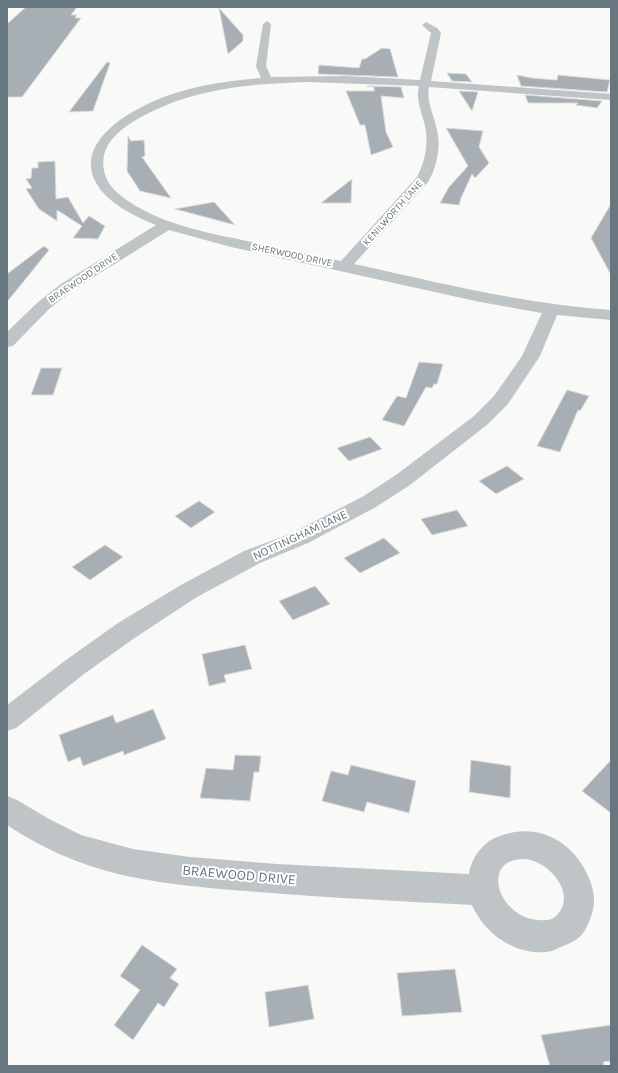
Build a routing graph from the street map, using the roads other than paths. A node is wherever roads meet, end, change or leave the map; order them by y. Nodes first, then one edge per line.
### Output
1 (268, 24) dead end
2 (426, 25) dead end
3 (268, 80) junction
4 (424, 83) junction
5 (145, 97) dead end
6 (611, 97) edge
7 (164, 101) junction
8 (167, 225) junction
9 (344, 267) junction
10 (551, 310) junction
11 (611, 315) edge
12 (7, 342) edge
13 (7, 720) edge
14 (7, 809) edge
15 (483, 890) dead end

1 - 3 street
2 - 4 street, KENILWORTH LANE
3 - 4 street, SHERWOOD DRIVE
3 - 7 street, SHERWOOD DRIVE
4 - 6 street, SHERWOOD DRIVE
4 - 9 street, KENILWORTH LANE
5 - 7 street, SHERWOOD DRIVE
7 - 8 street, SHERWOOD DRIVE
8 - 9 street, SHERWOOD DRIVE
8 - 12 street, BRAEWOOD DRIVE
9 - 10 street, SHERWOOD DRIVE
10 - 11 street, SHERWOOD DRIVE
10 - 13 street, NOTTINGHAM LANE
14 - 15 street, BRAEWOOD DRIVE

